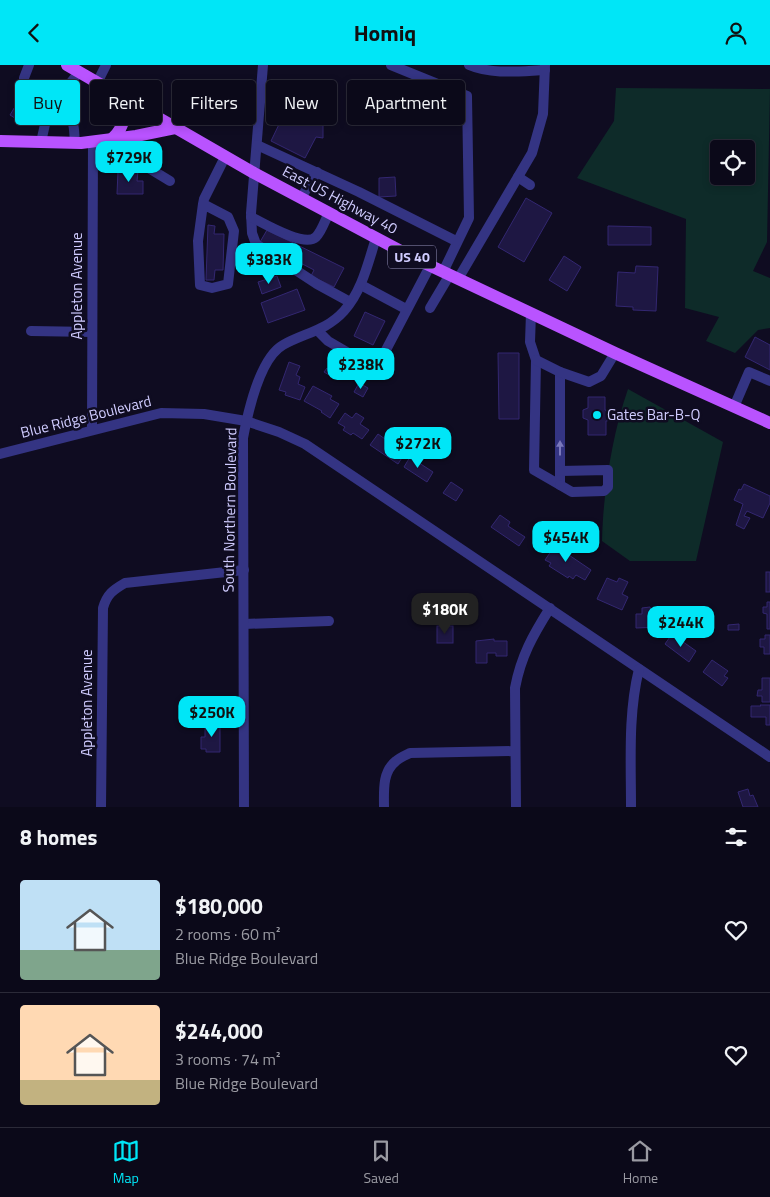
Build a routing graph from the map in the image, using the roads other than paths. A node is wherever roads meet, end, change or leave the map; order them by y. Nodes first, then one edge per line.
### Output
1 (29, 65) edge
2 (67, 65) edge
3 (106, 65) edge
4 (263, 65) edge
5 (391, 65) edge
6 (469, 65) edge
7 (507, 68) edge
8 (545, 68) edge
9 (79, 72) junction
10 (24, 80) edge
11 (73, 80) edge
12 (92, 80) edge
13 (98, 80) edge
14 (162, 120) edge
15 (45, 125) edge
16 (73, 125) edge
17 (123, 125) edge
18 (175, 128) junction
19 (136, 136) junction
20 (112, 139) junction
21 (0, 141) edge
22 (93, 141) junction
23 (41, 142) junction
24 (75, 143) junction
25 (257, 145) junction
26 (225, 157) junction
27 (317, 172) junction
28 (254, 173) junction
29 (521, 173) junction
30 (170, 181) dead end
31 (530, 185) dead end
32 (301, 198) junction
33 (203, 204) junction
34 (329, 213) junction
35 (251, 217) junction
36 (376, 238) junction
37 (456, 241) junction
38 (430, 266) junction
39 (450, 275) junction
40 (361, 285) junction
41 (350, 302) junction
42 (430, 307) dead end
43 (406, 309) junction
44 (531, 313) junction
45 (31, 331) dead end
46 (318, 331) junction
47 (92, 332) junction
48 (616, 353) junction
49 (536, 360) junction
50 (560, 372) junction
51 (770, 381) edge
52 (734, 407) junction
53 (246, 421) junction
54 (769, 421) edge
55 (92, 430) junction
56 (0, 454) edge
57 (560, 471) junction
58 (560, 485) junction
59 (244, 570) junction
60 (550, 608) junction
61 (329, 621) dead end
62 (244, 624) junction
63 (639, 669) junction
64 (515, 751) junction
65 (770, 757) edge
66 (101, 807) edge
67 (244, 807) edge
68 (384, 807) edge
69 (516, 807) edge
70 (631, 807) edge

1 - 10 street
2 - 9 main road, East US Highway 40 / US 40
3 - 13 street
4 - 25 street
5 - 37 street
6 - 7 street
7 - 8 street
8 - 29 street
9 - 11 street
9 - 12 main road, East US Highway 40 / US 40
14 - 18 main road, East US Highway 40 / US 40
15 - 23 street
16 - 24 street
17 - 20 main road
18 - 19 main road
18 - 26 main road, East US Highway 40 / US 40
19 - 20 main road
19 - 30 street
20 - 22 main road
21 - 23 main road
22 - 24 main road
22 - 47 street, Appleton Avenue
23 - 24 main road
25 - 27 street
25 - 28 street
26 - 28 main road, East US Highway 40 / US 40
26 - 33 street
27 - 32 street
27 - 37 street
28 - 32 main road, East US Highway 40 / US 40
28 - 35 street
29 - 31 street
29 - 39 street
32 - 34 main road, East US Highway 40 / US 40
33 - 33 street
34 - 35 street
34 - 36 main road, East US Highway 40 / US 40
35 - 41 street
36 - 38 main road, East US Highway 40 / US 40
36 - 40 street, South Northern Boulevard
37 - 39 street
38 - 39 main road, East US Highway 40 / US 40
38 - 43 street
39 - 42 street
39 - 44 main road, East US Highway 40 / US 40
40 - 41 street, South Northern Boulevard
40 - 43 street
41 - 46 street, South Northern Boulevard
43 - 46 street
44 - 48 main road, East US Highway 40 / US 40
44 - 49 street
45 - 47 street
46 - 53 street, South Northern Boulevard
47 - 55 street, Appleton Avenue
48 - 50 street
48 - 52 main road, East US Highway 40 / US 40
49 - 50 street
49 - 58 street
57 -> 50 street
51 - 52 street
52 - 54 main road, East US Highway 40 / US 40
53 - 55 street, Blue Ridge Boulevard
53 - 59 street, South Northern Boulevard
53 - 60 street, Blue Ridge Boulevard
55 - 56 street, Blue Ridge Boulevard
57 - 58 street
57 - 58 street
59 - 62 street, South Northern Boulevard
59 - 66 street, Appleton Avenue
60 - 63 street, Blue Ridge Boulevard
60 - 64 street
61 - 62 street
62 - 67 street, South Northern Boulevard
63 - 65 street, Blue Ridge Boulevard
63 - 70 street
64 - 68 street
64 - 69 street

